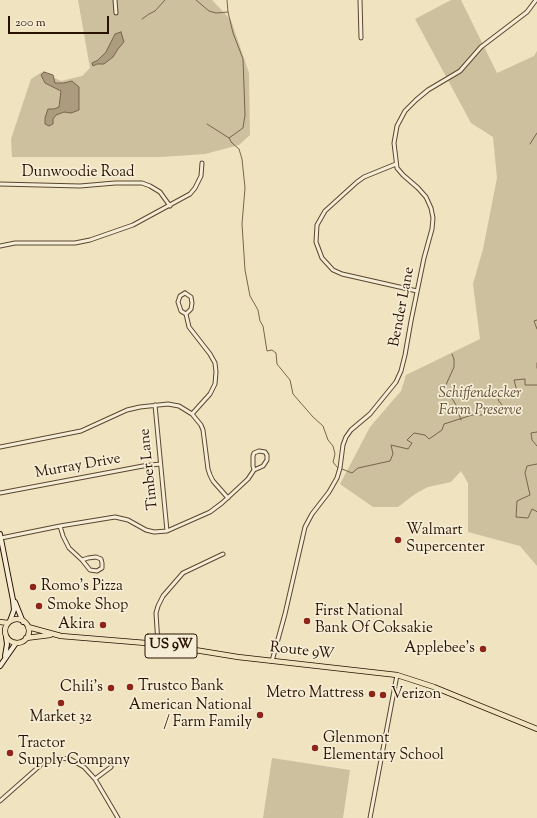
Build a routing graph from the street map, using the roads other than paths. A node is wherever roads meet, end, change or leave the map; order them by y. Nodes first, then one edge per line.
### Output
1 (115, 0) edge
2 (360, 0) edge
3 (536, 0) edge
4 (116, 13) dead end
5 (361, 38) dead end
6 (202, 163) dead end
7 (396, 164) junction
8 (0, 184) edge
9 (170, 206) junction
10 (0, 246) edge
11 (417, 291) junction
12 (186, 314) junction
13 (154, 405) junction
14 (192, 414) junction
15 (0, 447) edge
16 (160, 464) junction
17 (254, 470) junction
18 (0, 493) edge
19 (228, 498) junction
20 (60, 526) junction
21 (168, 531) junction
22 (0, 536) edge
23 (223, 554) dead end
24 (82, 560) junction
25 (13, 600) junction
26 (0, 622) edge
27 (9, 622) junction
28 (23, 622) junction
29 (28, 627) junction
30 (0, 629) edge
31 (56, 635) junction
32 (6, 636) junction
33 (26, 638) junction
34 (16, 643) junction
35 (158, 644) junction
36 (272, 661) junction
37 (3, 662) junction
38 (0, 666) edge
39 (397, 675) junction
40 (537, 729) edge
41 (111, 767) dead end
42 (95, 779) junction
43 (0, 801) edge
44 (118, 818) edge
45 (370, 818) edge

1 - 4 street
2 - 5 street
3 - 7 street
6 - 9 street
7 - 11 street, Bender Lane
7 - 11 street
8 - 9 street, Dunwoodie Road
9 - 10 street
11 - 36 street, Bender Lane
12 - 12 street
12 - 14 street
13 - 14 street
13 - 15 street
13 - 16 street, Timber Lane
14 - 19 street
16 - 18 street, Murray Drive
16 - 21 street, Timber Lane
17 - 17 street
17 - 19 street
19 - 21 street
20 - 21 street
20 - 22 street
20 - 24 street
22 - 25 main road
23 - 35 street
24 - 24 street
25 - 27 main road
25 - 28 main road
26 - 27 main road
27 - 28 main road
27 - 32 main road
28 - 29 main road
29 - 31 main road, Route 9W / US 9W
29 - 33 main road
30 - 32 main road
31 - 33 main road, Route 9W / US 9W
31 - 35 main road, Route 9W / US 9W
32 - 34 main road
32 - 37 main road
33 - 34 main road
34 - 37 main road
35 - 36 main road, Route 9W / US 9W
36 - 39 main road, Route 9W / US 9W
37 - 38 main road
39 - 40 main road, Route 9W / US 9W
39 - 45 street
41 - 42 street
42 - 43 street
42 - 44 street

